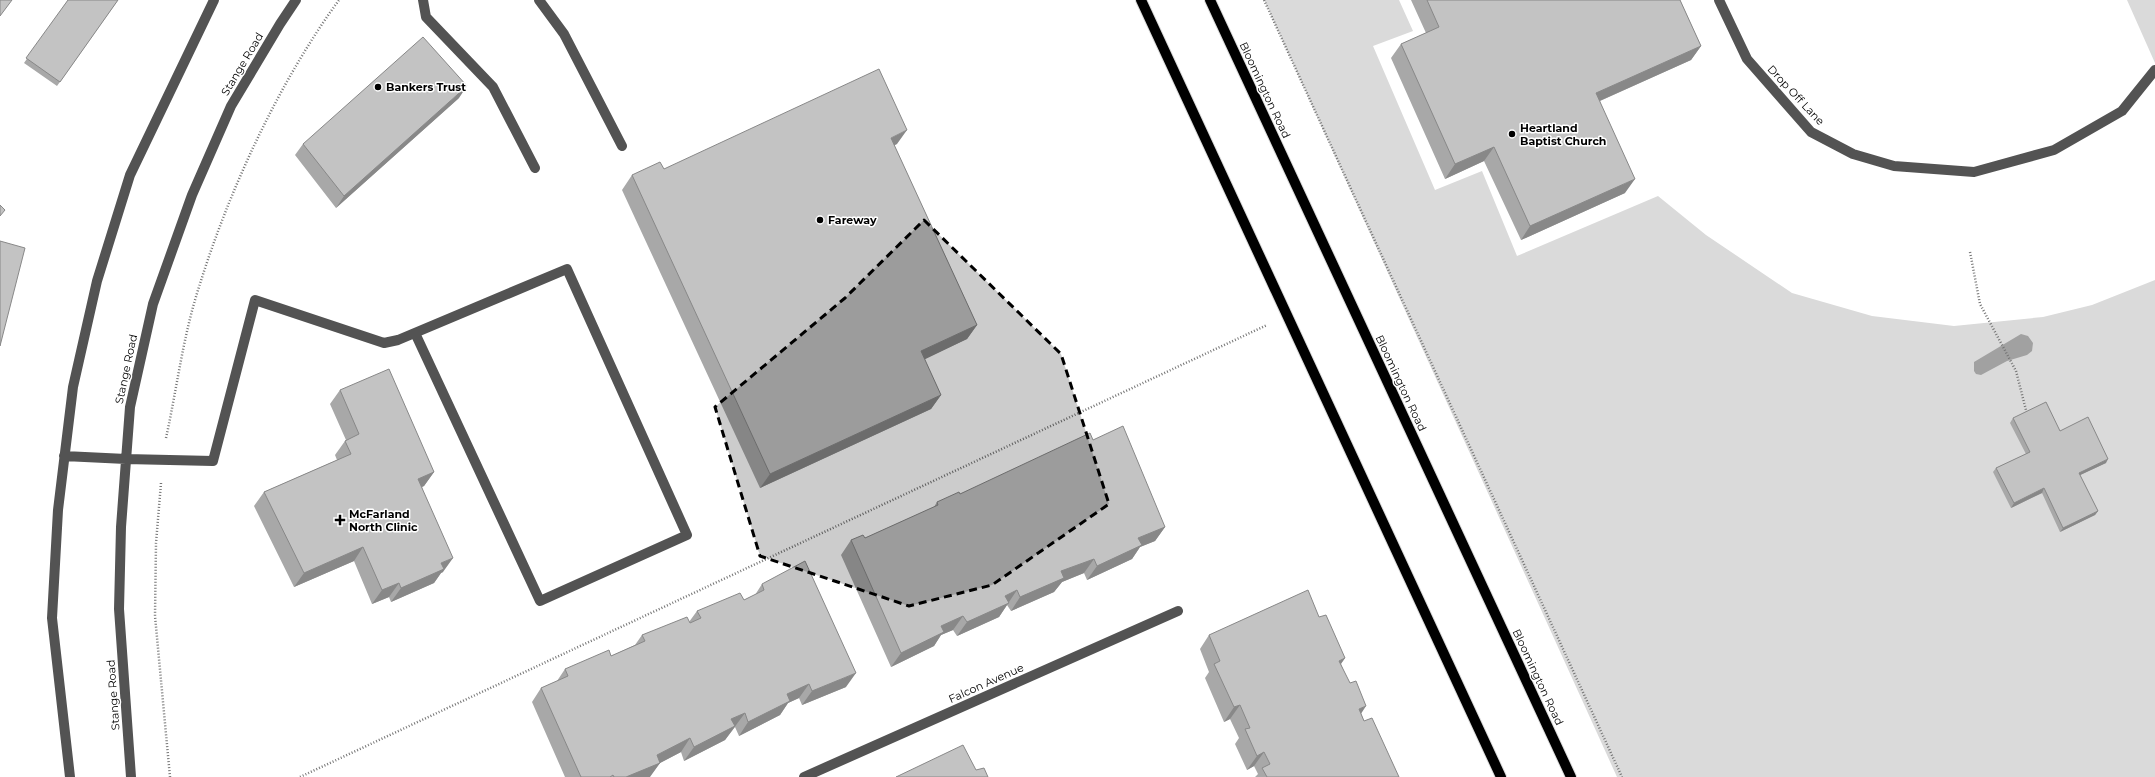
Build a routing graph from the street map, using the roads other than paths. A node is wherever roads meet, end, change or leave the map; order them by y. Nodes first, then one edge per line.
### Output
1 (214, 0) edge
2 (296, 0) edge
3 (422, 0) edge
4 (539, 0) edge
5 (1140, 0) edge
6 (1210, 0) edge
7 (1719, 0) edge
8 (2155, 70) edge
9 (622, 146) dead end
10 (535, 168) dead end
11 (416, 333) junction
12 (64, 456) junction
13 (126, 459) junction
14 (1178, 611) dead end
15 (70, 777) edge
16 (131, 777) edge
17 (804, 777) edge
18 (1500, 777) edge
19 (1571, 777) edge

1 - 12 street
2 - 13 street, Stange Road
3 - 10 street
4 - 9 street
5 - 18 main road
6 - 19 main road, Bloomington Road
7 - 8 street, Drop Off Lane
11 - 11 street
11 - 13 street
12 - 13 street
12 - 15 street
13 - 16 street, Stange Road
14 - 17 street, Falcon Avenue

